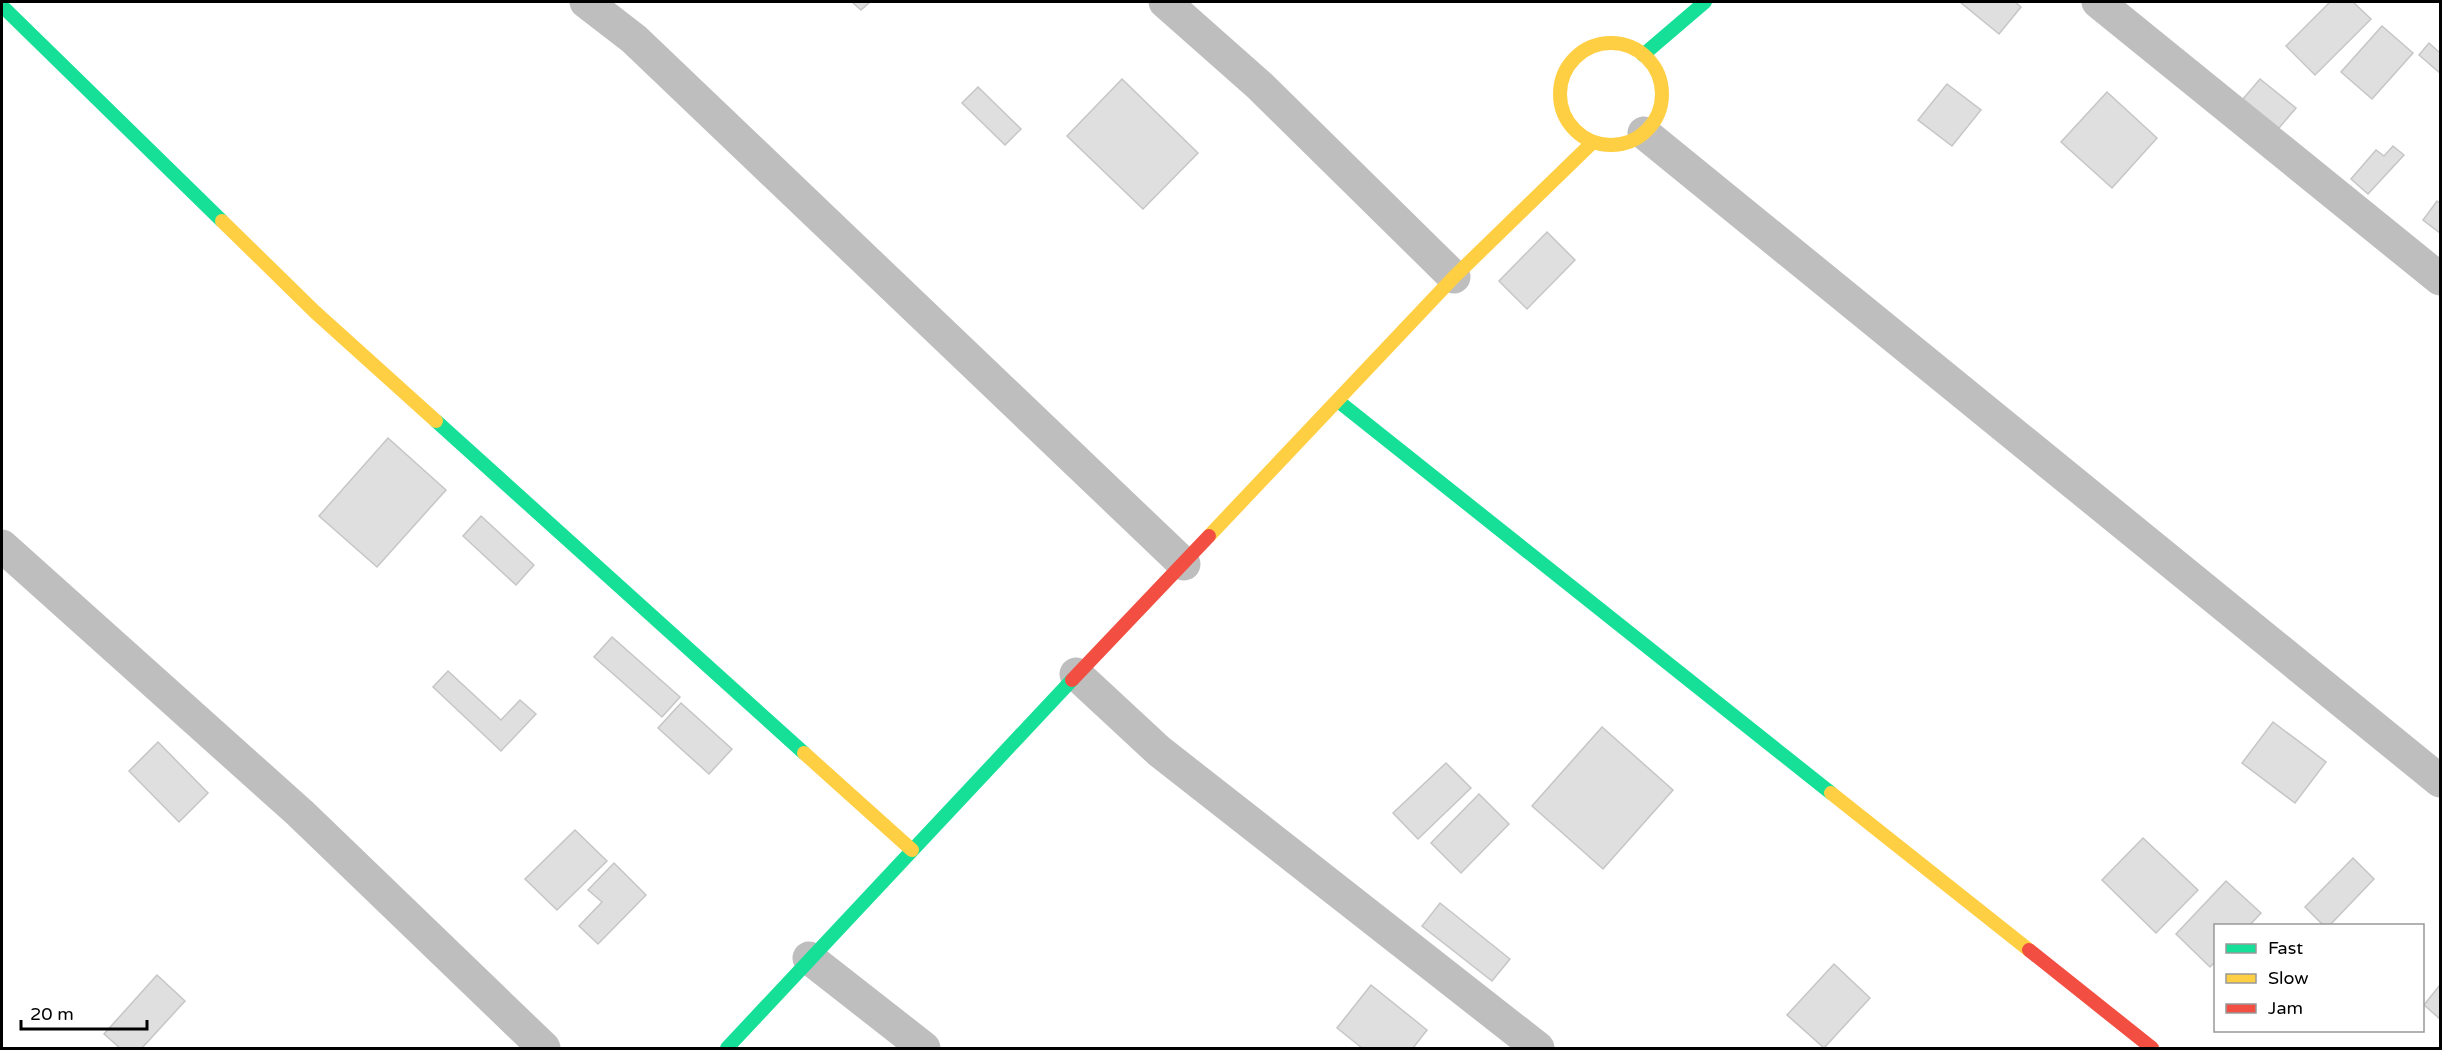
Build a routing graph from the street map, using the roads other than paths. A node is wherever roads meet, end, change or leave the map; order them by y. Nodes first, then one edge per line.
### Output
1 (586, 2) edge
2 (1165, 2) edge
3 (1705, 2) edge
4 (2098, 2) edge
5 (2, 6) edge
6 (1643, 55) junction
7 (1644, 133) junction
8 (1593, 142) junction
9 (1454, 277) junction
10 (2440, 279) edge
11 (1338, 401) junction
12 (2, 546) edge
13 (1184, 564) junction
14 (1076, 674) junction
15 (2440, 781) edge
16 (912, 850) junction
17 (809, 958) junction
18 (543, 1048) edge
19 (727, 1048) edge
20 (924, 1048) edge
21 (1538, 1048) edge
22 (2152, 1048) edge

1 - 13 street
2 - 9 street
3 - 6 street
4 - 10 street
5 - 16 street
6 - 7 street
6 - 8 street
7 - 8 street
7 - 15 street
8 - 9 street
9 - 11 street
11 - 13 street
11 - 22 street
12 - 18 street
13 - 14 street
14 - 16 street
14 - 21 street
16 - 17 street
17 - 19 street
17 - 20 street

